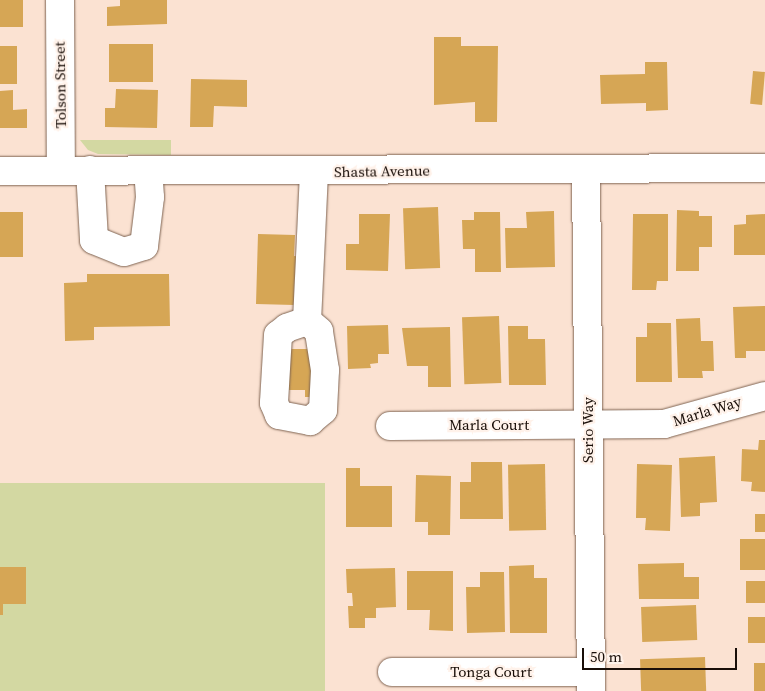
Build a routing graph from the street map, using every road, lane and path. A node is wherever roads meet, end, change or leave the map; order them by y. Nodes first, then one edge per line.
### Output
1 (60, 0) edge
2 (765, 168) edge
3 (586, 169) junction
4 (90, 170) junction
5 (148, 170) junction
6 (0, 171) edge
7 (61, 171) junction
8 (314, 172) junction
9 (308, 321) dead end
10 (765, 396) edge
11 (588, 425) junction
12 (390, 426) dead end
13 (392, 672) dead end
14 (591, 681) edge

1 - 7 street, Tolson Street
2 - 3 street, Shasta Avenue
3 - 8 street, Shasta Avenue
3 - 11 street, Serio Way
4 - 5 street, Shasta Avenue
4 - 5 street
4 - 7 street, Shasta Avenue
5 - 8 street, Shasta Avenue
6 - 7 street, Shasta Avenue
8 - 9 street
10 - 11 street, Marla Way
11 - 12 street, Marla Court
11 - 14 street, Serio Way
13 - 14 street, Tonga Court

